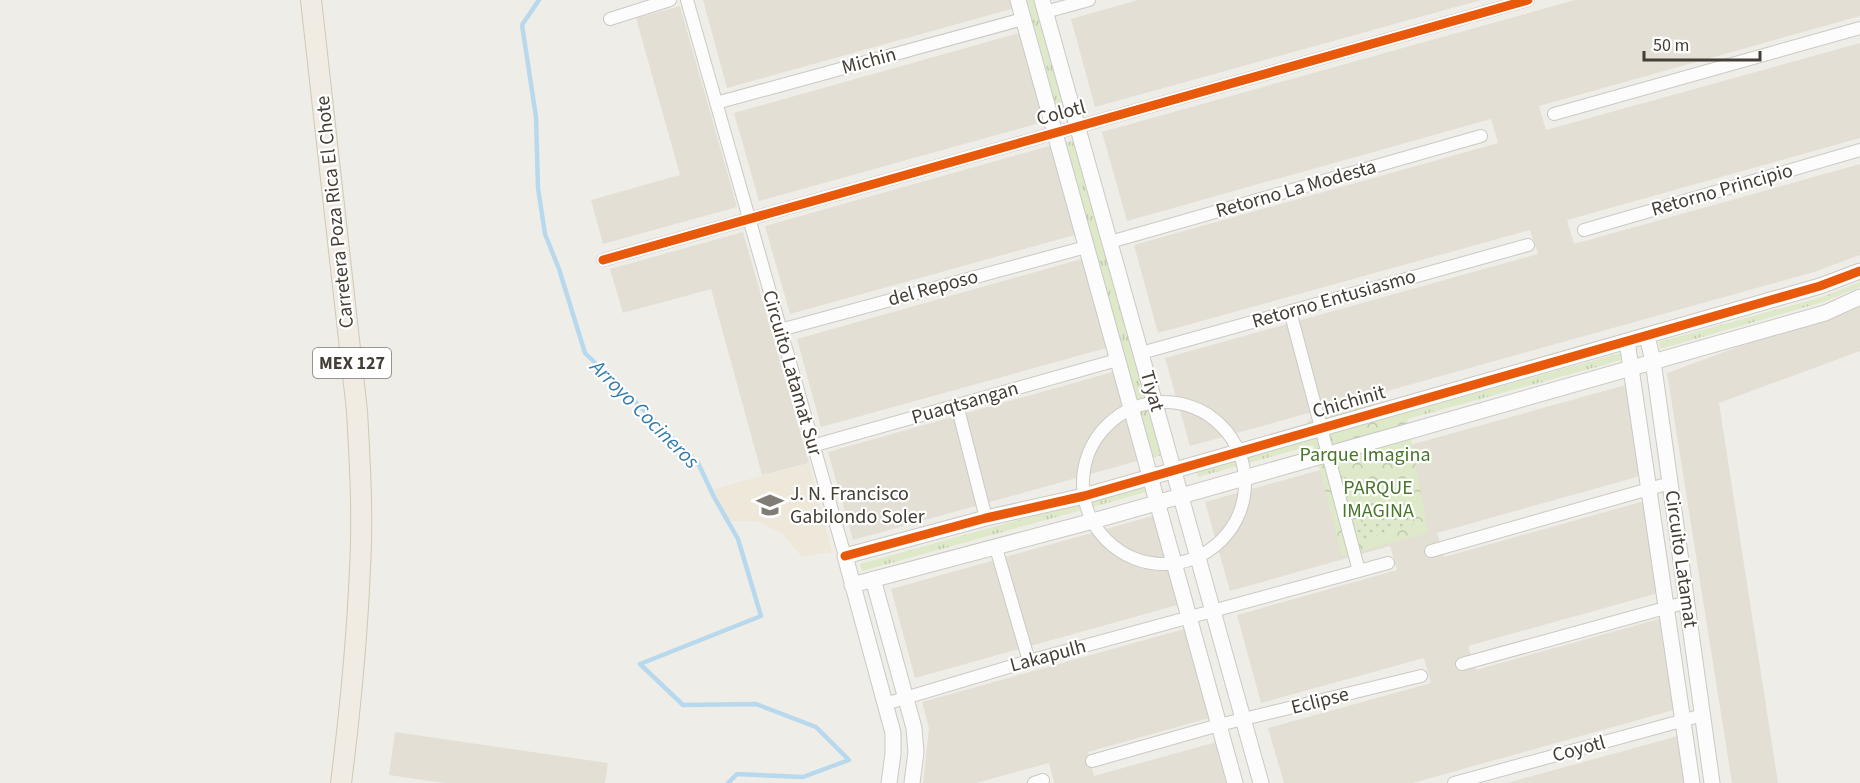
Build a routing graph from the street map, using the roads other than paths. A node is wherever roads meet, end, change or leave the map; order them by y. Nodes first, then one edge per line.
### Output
1 (310, 0) edge
2 (670, 0) edge
3 (687, 0) edge
4 (1018, 0) edge
5 (1089, 0) edge
6 (1528, 0) edge
7 (1044, 6) edge
8 (610, 19) dead end
9 (1023, 19) junction
10 (1860, 28) edge
11 (716, 103) junction
12 (1554, 114) dead end
13 (1077, 127) junction
14 (1054, 133) junction
15 (1481, 136) dead end
16 (1860, 150) edge
17 (748, 219) junction
18 (1584, 230) dead end
19 (1110, 242) junction
20 (1528, 245) dead end
21 (1086, 247) junction
22 (603, 260) dead end
23 (1860, 271) edge
24 (1121, 284) junction
25 (1098, 289) junction
26 (1860, 297) edge
27 (1290, 311) junction
28 (780, 330) junction
29 (1647, 336) junction
30 (1627, 341) junction
31 (1141, 353) junction
32 (1117, 360) junction
33 (1653, 361) junction
34 (1631, 368) junction
35 (1155, 403) junction
36 (957, 405) junction
37 (1131, 410) junction
38 (1321, 429) junction
39 (812, 446) junction
40 (1239, 452) junction
41 (1328, 454) junction
42 (1174, 471) junction
43 (1150, 478) junction
44 (1245, 478) junction
45 (1670, 483) junction
46 (1649, 489) junction
47 (1084, 496) junction
48 (1181, 496) junction
49 (1157, 503) junction
50 (986, 518) junction
51 (1093, 521) junction
52 (996, 548) junction
53 (1431, 551) dead end
54 (844, 556) junction
55 (1198, 558) junction
56 (1388, 563) dead end
57 (1174, 564) junction
58 (1359, 571) junction
59 (873, 579) junction
60 (852, 585) junction
61 (1687, 602) junction
62 (1666, 608) junction
63 (1213, 612) junction
64 (1189, 618) junction
65 (1029, 661) junction
66 (1462, 664) dead end
67 (1421, 676) dead end
68 (906, 698) junction
69 (885, 704) junction
70 (1703, 715) junction
71 (1244, 720) junction
72 (1683, 721) junction
73 (1219, 725) junction
74 (1092, 761) dead end
75 (340, 783) edge
76 (889, 783) edge
77 (912, 783) edge
78 (1235, 783) edge
79 (1261, 783) edge
80 (1454, 783) edge
81 (1692, 783) edge
82 (1712, 783) edge

1 - 75 main road, Carretera Poza Rica El Chote / MEX 127
2 - 8 street
3 - 11 street, Circuito Latamat Sur
4 - 9 street, Tiyat
5 - 7 street
6 - 13 street, Colotl
7 - 13 street, Tiyat
9 - 11 street, Michin
9 - 14 street, Tiyat
10 - 12 street
11 - 17 street, Circuito Latamat Sur
13 - 14 street, Colotl
13 - 19 street, Tiyat
14 - 17 street, Colotl
14 - 21 street, Tiyat
15 - 19 street, Retorno La Modesta
16 - 18 street, Retorno Principio
17 - 22 street, Colotl
17 - 28 street, Circuito Latamat Sur
19 - 24 street, Tiyat
20 - 27 street, Retorno Entusiasmo
21 - 25 street, Tiyat
21 - 28 street, del Reposo
23 - 29 street, Chichinit
24 - 25 street
24 - 31 street, Tiyat
25 - 32 street, Tiyat
26 - 33 street
27 - 31 street, Retorno Entusiasmo
27 - 38 street
28 - 39 street, Circuito Latamat Sur
29 - 30 street, Chichinit
29 - 33 street, Circuito Latamat
30 - 34 street, Circuito Latamat
30 - 38 street, Chichinit
31 - 35 street, Tiyat
32 - 36 street, Puaqtsangan
32 - 37 street, Tiyat
33 - 34 street
33 - 45 street, Circuito Latamat
34 - 41 street
34 - 46 street, Circuito Latamat
35 - 37 street
35 - 40 street
35 - 42 street, Tiyat
36 - 39 street, Puaqtsangan
36 - 50 street
37 - 43 street, Tiyat
37 - 47 street
38 - 40 street, Chichinit
38 - 41 street
39 - 54 street, Circuito Latamat Sur
40 - 42 street, Chichinit
40 - 44 street
41 - 44 street
41 - 58 street
42 - 43 street, Chichinit
42 - 48 street, Tiyat
43 - 47 street, Chichinit
43 - 49 street, Tiyat
44 - 48 street
44 - 55 street
45 - 46 street
45 - 61 street, Circuito Latamat
46 - 53 street
46 - 62 street, Circuito Latamat
47 - 50 street, Chichinit
47 - 51 street
48 - 49 street
48 - 55 street, Tiyat
49 - 51 street
49 - 57 street, Tiyat
50 - 54 street, Chichinit
51 - 52 street
51 - 57 street
52 - 59 street
52 - 65 street
54 - 60 street, Circuito Latamat Sur
55 - 57 street
55 - 63 street, Tiyat
56 - 58 street, Lakapulh
57 - 64 street, Tiyat
58 - 63 street, Lakapulh
59 - 60 street
59 - 68 street
60 - 69 street, Circuito Latamat Sur
61 - 62 street
61 - 70 street, Circuito Latamat
62 - 66 street
62 - 72 street, Circuito Latamat
63 - 64 street, Lakapulh
63 - 71 street, Tiyat
64 - 65 street, Lakapulh
64 - 73 street, Tiyat
65 - 68 street, Lakapulh
67 - 71 street, Eclipse
68 - 69 street, Lakapulh
68 - 77 street
69 - 76 street, Circuito Latamat Sur
70 - 72 street, Coyotl
70 - 82 street, Circuito Latamat
71 - 73 street, Eclipse
71 - 79 street, Tiyat
72 - 80 street, Coyotl
72 - 81 street, Circuito Latamat
73 - 74 street, Eclipse
73 - 78 street, Tiyat

